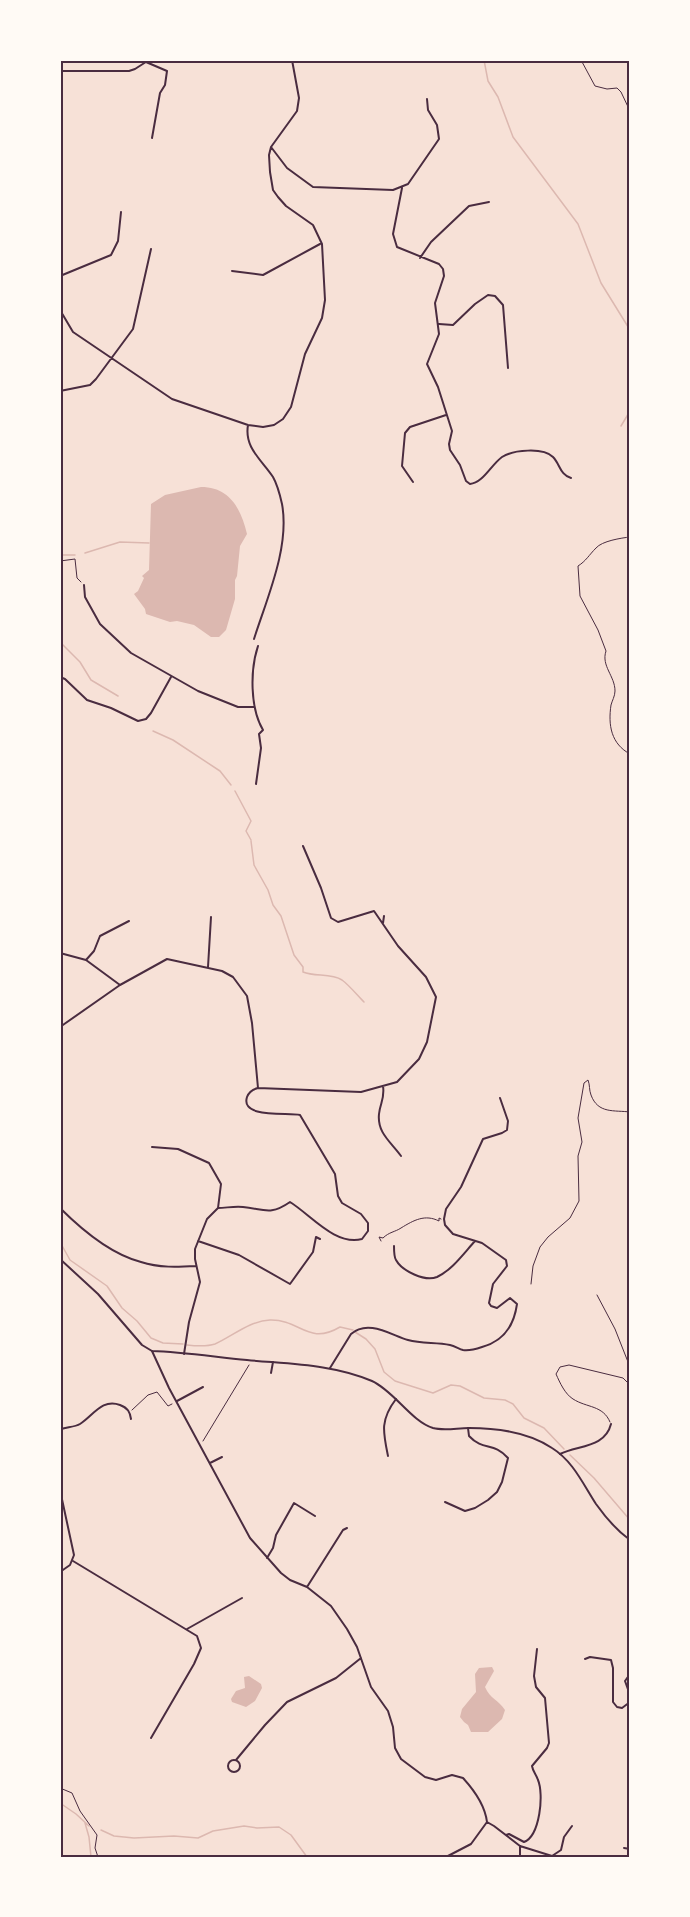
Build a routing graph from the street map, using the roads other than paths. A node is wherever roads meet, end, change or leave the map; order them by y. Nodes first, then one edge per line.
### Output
1 (150, 60) edge
2 (292, 60) edge
3 (146, 62) junction
4 (60, 72) edge
5 (427, 99) dead end
6 (152, 138) dead end
7 (271, 147) junction
8 (402, 188) junction
9 (489, 202) dead end
10 (121, 212) dead end
11 (322, 244) junction
12 (151, 249) dead end
13 (420, 258) junction
14 (232, 271) dead end
15 (60, 276) edge
16 (60, 310) edge
17 (439, 324) junction
18 (112, 359) junction
19 (508, 368) dead end
20 (60, 391) edge
21 (446, 414) junction
22 (248, 425) junction
23 (570, 478) dead end
24 (413, 482) dead end
25 (84, 585) road end
26 (254, 639) dead end
27 (258, 646) dead end
28 (60, 677) edge
29 (171, 677) junction
30 (254, 707) junction
31 (256, 783) dead end
32 (303, 846) dead end
33 (384, 916) dead end
34 (210, 918) dead end
35 (129, 921) dead end
36 (383, 923) junction
37 (60, 953) edge
38 (86, 960) junction
39 (208, 967) junction
40 (120, 985) junction
41 (60, 1027) edge
42 (383, 1086) junction
43 (258, 1088) junction
44 (500, 1098) dead end
45 (152, 1146) dead end
46 (401, 1156) dead end
47 (60, 1208) edge
48 (218, 1208) junction
49 (320, 1239) dead end
50 (198, 1241) junction
51 (475, 1241) junction
52 (394, 1246) dead end
53 (60, 1259) edge
54 (196, 1266) junction
55 (597, 1295) dead end
56 (152, 1351) junction
57 (184, 1354) junction
58 (273, 1362) junction
59 (630, 1367) edge
60 (329, 1370) junction
61 (271, 1373) dead end
62 (60, 1383) edge
63 (630, 1385) edge
64 (203, 1387) dead end
65 (396, 1399) junction
66 (176, 1401) junction
67 (131, 1419) dead end
68 (611, 1424) joint
69 (468, 1428) junction
70 (61, 1429) edge
71 (560, 1454) junction
72 (222, 1456) dead end
73 (388, 1456) dead end
74 (210, 1463) junction
75 (445, 1502) dead end
76 (315, 1516) dead end
77 (347, 1528) dead end
78 (630, 1540) edge
79 (267, 1558) junction
80 (73, 1561) junction
81 (60, 1572) edge
82 (307, 1587) junction
83 (242, 1599) dead end
84 (186, 1629) junction
85 (537, 1649) dead end
86 (361, 1658) junction
87 (585, 1659) dead end
88 (630, 1674) edge
89 (630, 1695) edge
90 (630, 1702) edge
91 (151, 1738) dead end
92 (236, 1760) junction
93 (487, 1822) junction
94 (572, 1826) dead end
95 (506, 1835) junction
96 (520, 1846) junction
97 (624, 1848) dead end
98 (630, 1849) edge
99 (446, 1857) edge
100 (520, 1857) edge

1 - 3 street
2 - 7 street
3 - 4 street
3 - 6 street
5 - 8 street
7 - 8 street
7 - 11 street
8 - 13 street
9 - 13 street
10 - 15 street
11 - 14 street
11 - 22 street
12 - 18 street
13 - 17 street
16 - 18 street
17 - 19 street
17 - 21 street
18 - 20 street
18 - 22 street
21 - 23 street
21 - 24 street
22 - 26 street
25 - 29 street
27 - 30 street
28 - 29 street
29 - 30 street
30 - 31 street
32 - 36 street
33 - 36 street
34 - 39 street
35 - 38 street
36 - 42 street
37 - 38 street
38 - 40 street
39 - 40 street
39 - 43 street
40 - 41 street
42 - 43 street
42 - 46 street
43 - 48 street
44 - 51 street
45 - 48 street
47 - 54 street
48 - 50 street
49 - 50 street
50 - 54 street
51 - 52 street
51 - 60 street
53 - 56 street
54 - 57 street
55 - 59 lane
56 - 57 street
56 - 66 street
57 - 58 street
58 - 60 street
58 - 61 street
60 - 65 street
62 - 70 street
63 - 68 lane
64 - 66 street
65 - 69 street
65 - 73 street
66 - 74 street
67 - 70 street
68 - 71 street
69 - 71 street
69 - 75 street
70 - 80 street
71 - 78 street
72 - 74 street
74 - 79 street
76 - 79 street
77 - 82 street
79 - 82 street
80 - 81 street
80 - 84 street
82 - 86 street
83 - 84 street
84 - 91 street
85 - 95 street
86 - 92 street
86 - 93 street
87 - 90 street
88 - 89 street
92 - 92 street
93 - 95 street
93 - 99 street
94 - 96 street
95 - 96 street
96 - 100 street
97 - 98 street

